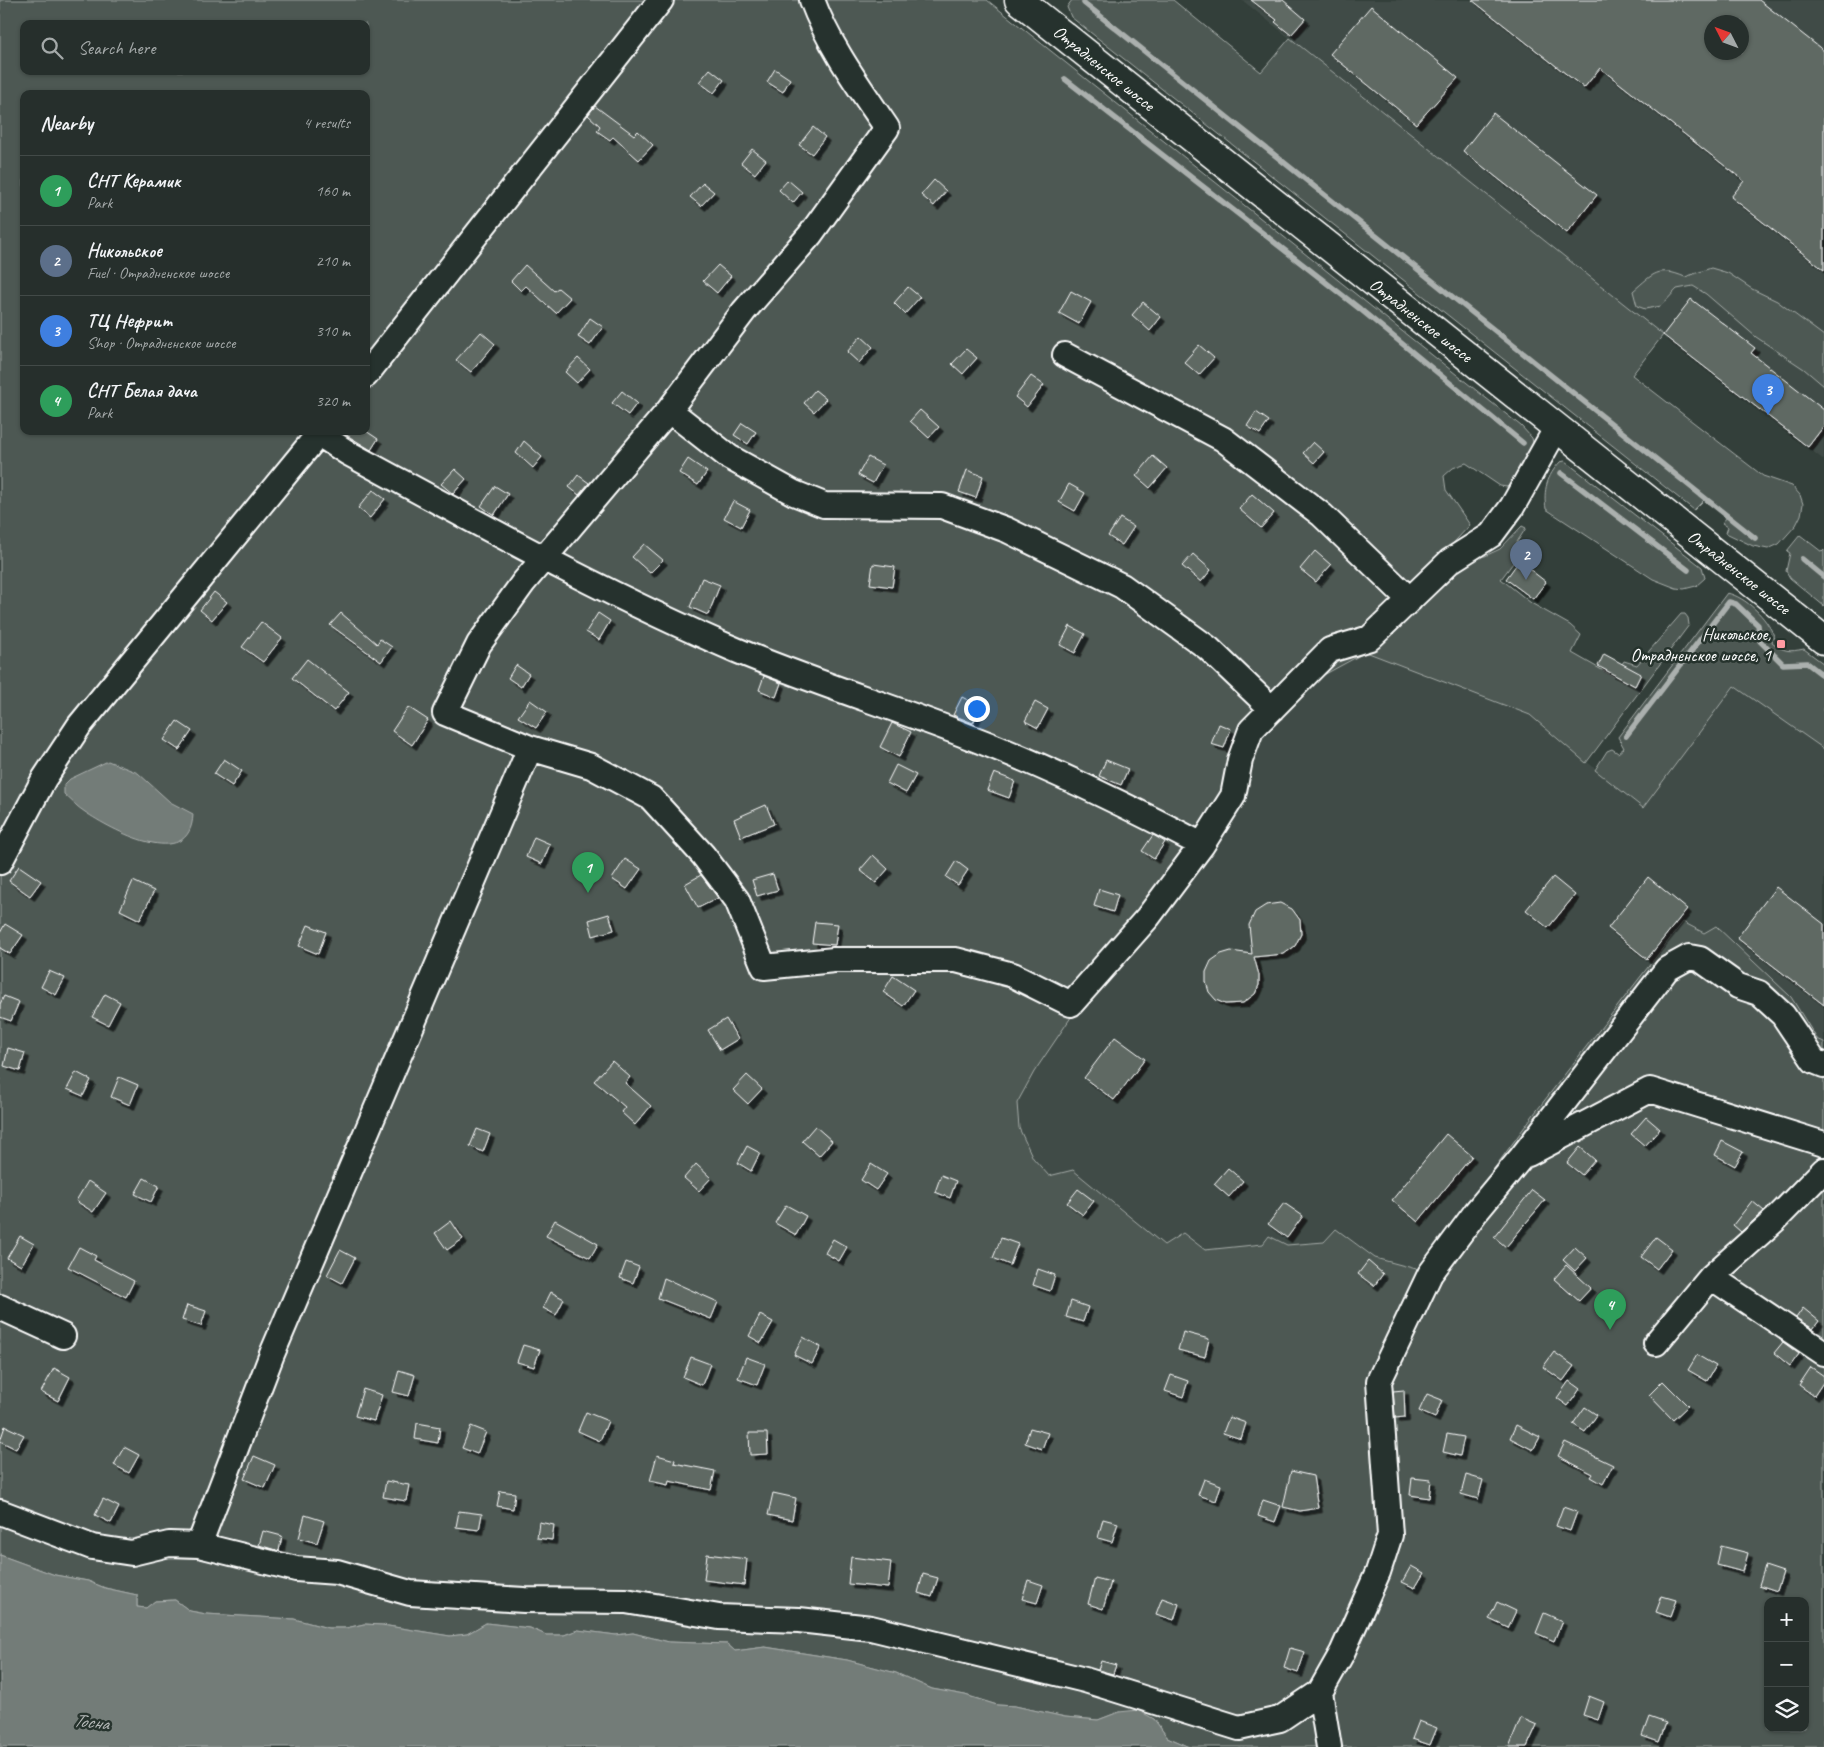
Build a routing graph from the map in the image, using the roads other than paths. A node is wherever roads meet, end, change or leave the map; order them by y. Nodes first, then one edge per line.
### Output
1 (661, 0) edge
2 (812, 0) edge
3 (1019, 0) edge
4 (1065, 355) dead end
5 (370, 370) edge
6 (669, 410) junction
7 (1557, 427) junction
8 (318, 435) edge
9 (323, 435) edge
10 (543, 559) junction
11 (1410, 600) junction
12 (1824, 640) edge
13 (1272, 709) junction
14 (530, 748) junction
15 (1202, 845) junction
16 (0, 862) edge
17 (1824, 1065) edge
18 (1824, 1144) edge
19 (1520, 1159) junction
20 (1824, 1170) edge
21 (1711, 1277) junction
22 (0, 1307) edge
23 (63, 1336) dead end
24 (1656, 1343) dead end
25 (1824, 1353) edge
26 (0, 1512) edge
27 (199, 1545) junction
28 (1320, 1692) junction
29 (1329, 1747) edge

1 - 5 street
2 - 6 street
3 - 7 main road, Отрадненское шоссе
4 - 11 street
6 - 10 street
6 - 13 street
7 - 11 street
7 - 12 main road, Отрадненское шоссе
8 - 16 street
9 - 10 street
10 - 14 street
10 - 15 street
11 - 13 street
13 - 15 street
14 - 15 street
14 - 27 street
17 - 19 street
18 - 19 street
19 - 28 street
20 - 21 street
21 - 24 street
21 - 25 street
22 - 23 street
26 - 27 street
27 - 28 street
28 - 29 street

